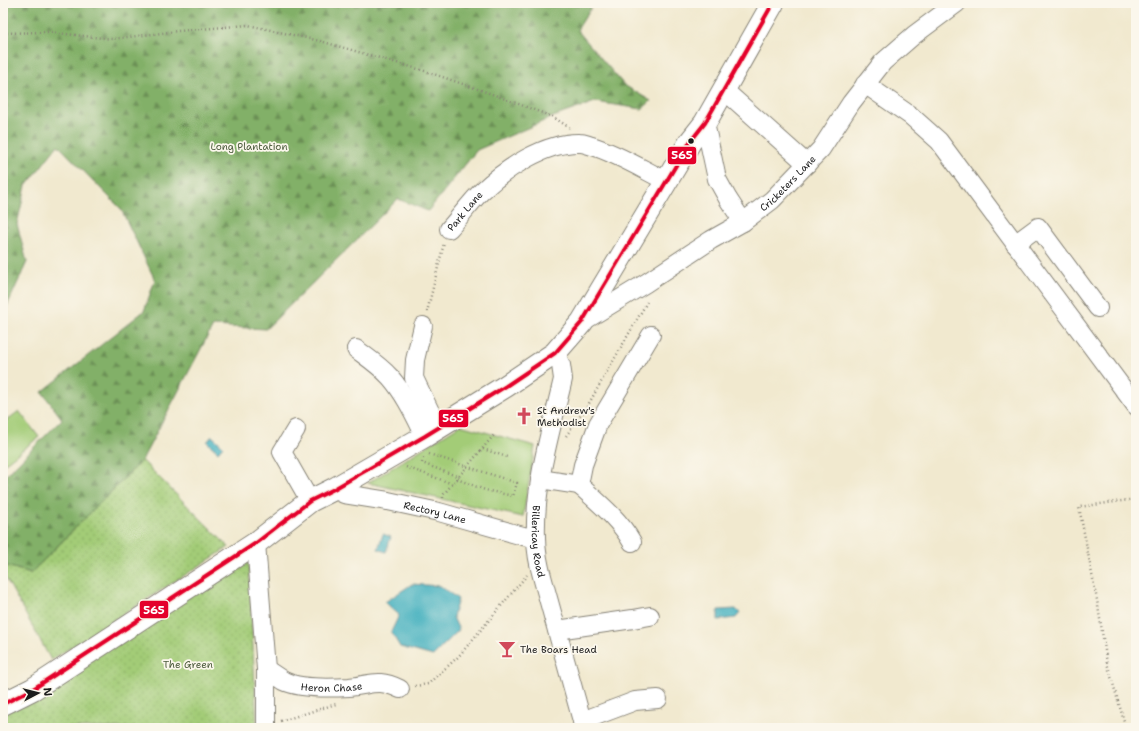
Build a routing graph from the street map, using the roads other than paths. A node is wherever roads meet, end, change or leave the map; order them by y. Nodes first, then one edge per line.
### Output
1 (773, 3) edge
2 (957, 3) edge
3 (865, 84) junction
4 (724, 90) junction
5 (705, 123) junction
6 (807, 164) junction
7 (666, 181) junction
8 (743, 222) junction
9 (449, 229) road end
10 (1015, 244) junction
11 (1098, 308) dead end
12 (582, 322) junction
13 (423, 326) road end
14 (651, 335) dead end
15 (356, 349) dead end
16 (555, 353) junction
17 (1136, 406) edge
18 (296, 429) dead end
19 (432, 432) junction
20 (540, 479) junction
21 (579, 485) junction
22 (334, 489) junction
23 (310, 501) junction
24 (536, 538) junction
25 (632, 542) dead end
26 (256, 543) junction
27 (650, 616) dead end
28 (557, 630) junction
29 (266, 669) junction
30 (400, 689) road end
31 (658, 699) dead end
32 (3, 704) edge
33 (583, 724) edge
34 (266, 728) edge

1 - 4 main road
2 - 3 street, Cricketers Lane
3 - 6 street, Cricketers Lane
3 - 10 street
4 - 5 main road
4 - 6 street
5 - 7 main road
5 - 8 street
6 - 8 street, Cricketers Lane
7 - 9 street, Park Lane
7 - 12 main road
8 - 12 street, Cricketers Lane
10 - 11 street
10 - 17 street
12 - 16 main road
13 - 19 street
14 - 21 street
15 - 19 street
16 - 19 main road
16 - 20 street, Billericay Road
18 - 23 street
19 - 22 main road
20 - 21 street
20 - 24 street, Billericay Road
21 - 25 street
22 - 23 main road
22 - 24 street, Rectory Lane
23 - 26 main road
24 - 28 street, Billericay Road
26 - 29 street
26 - 32 main road
27 - 28 street
28 - 33 street, Billericay Road
29 - 30 street, Heron Chase
29 - 34 street
31 - 33 street

